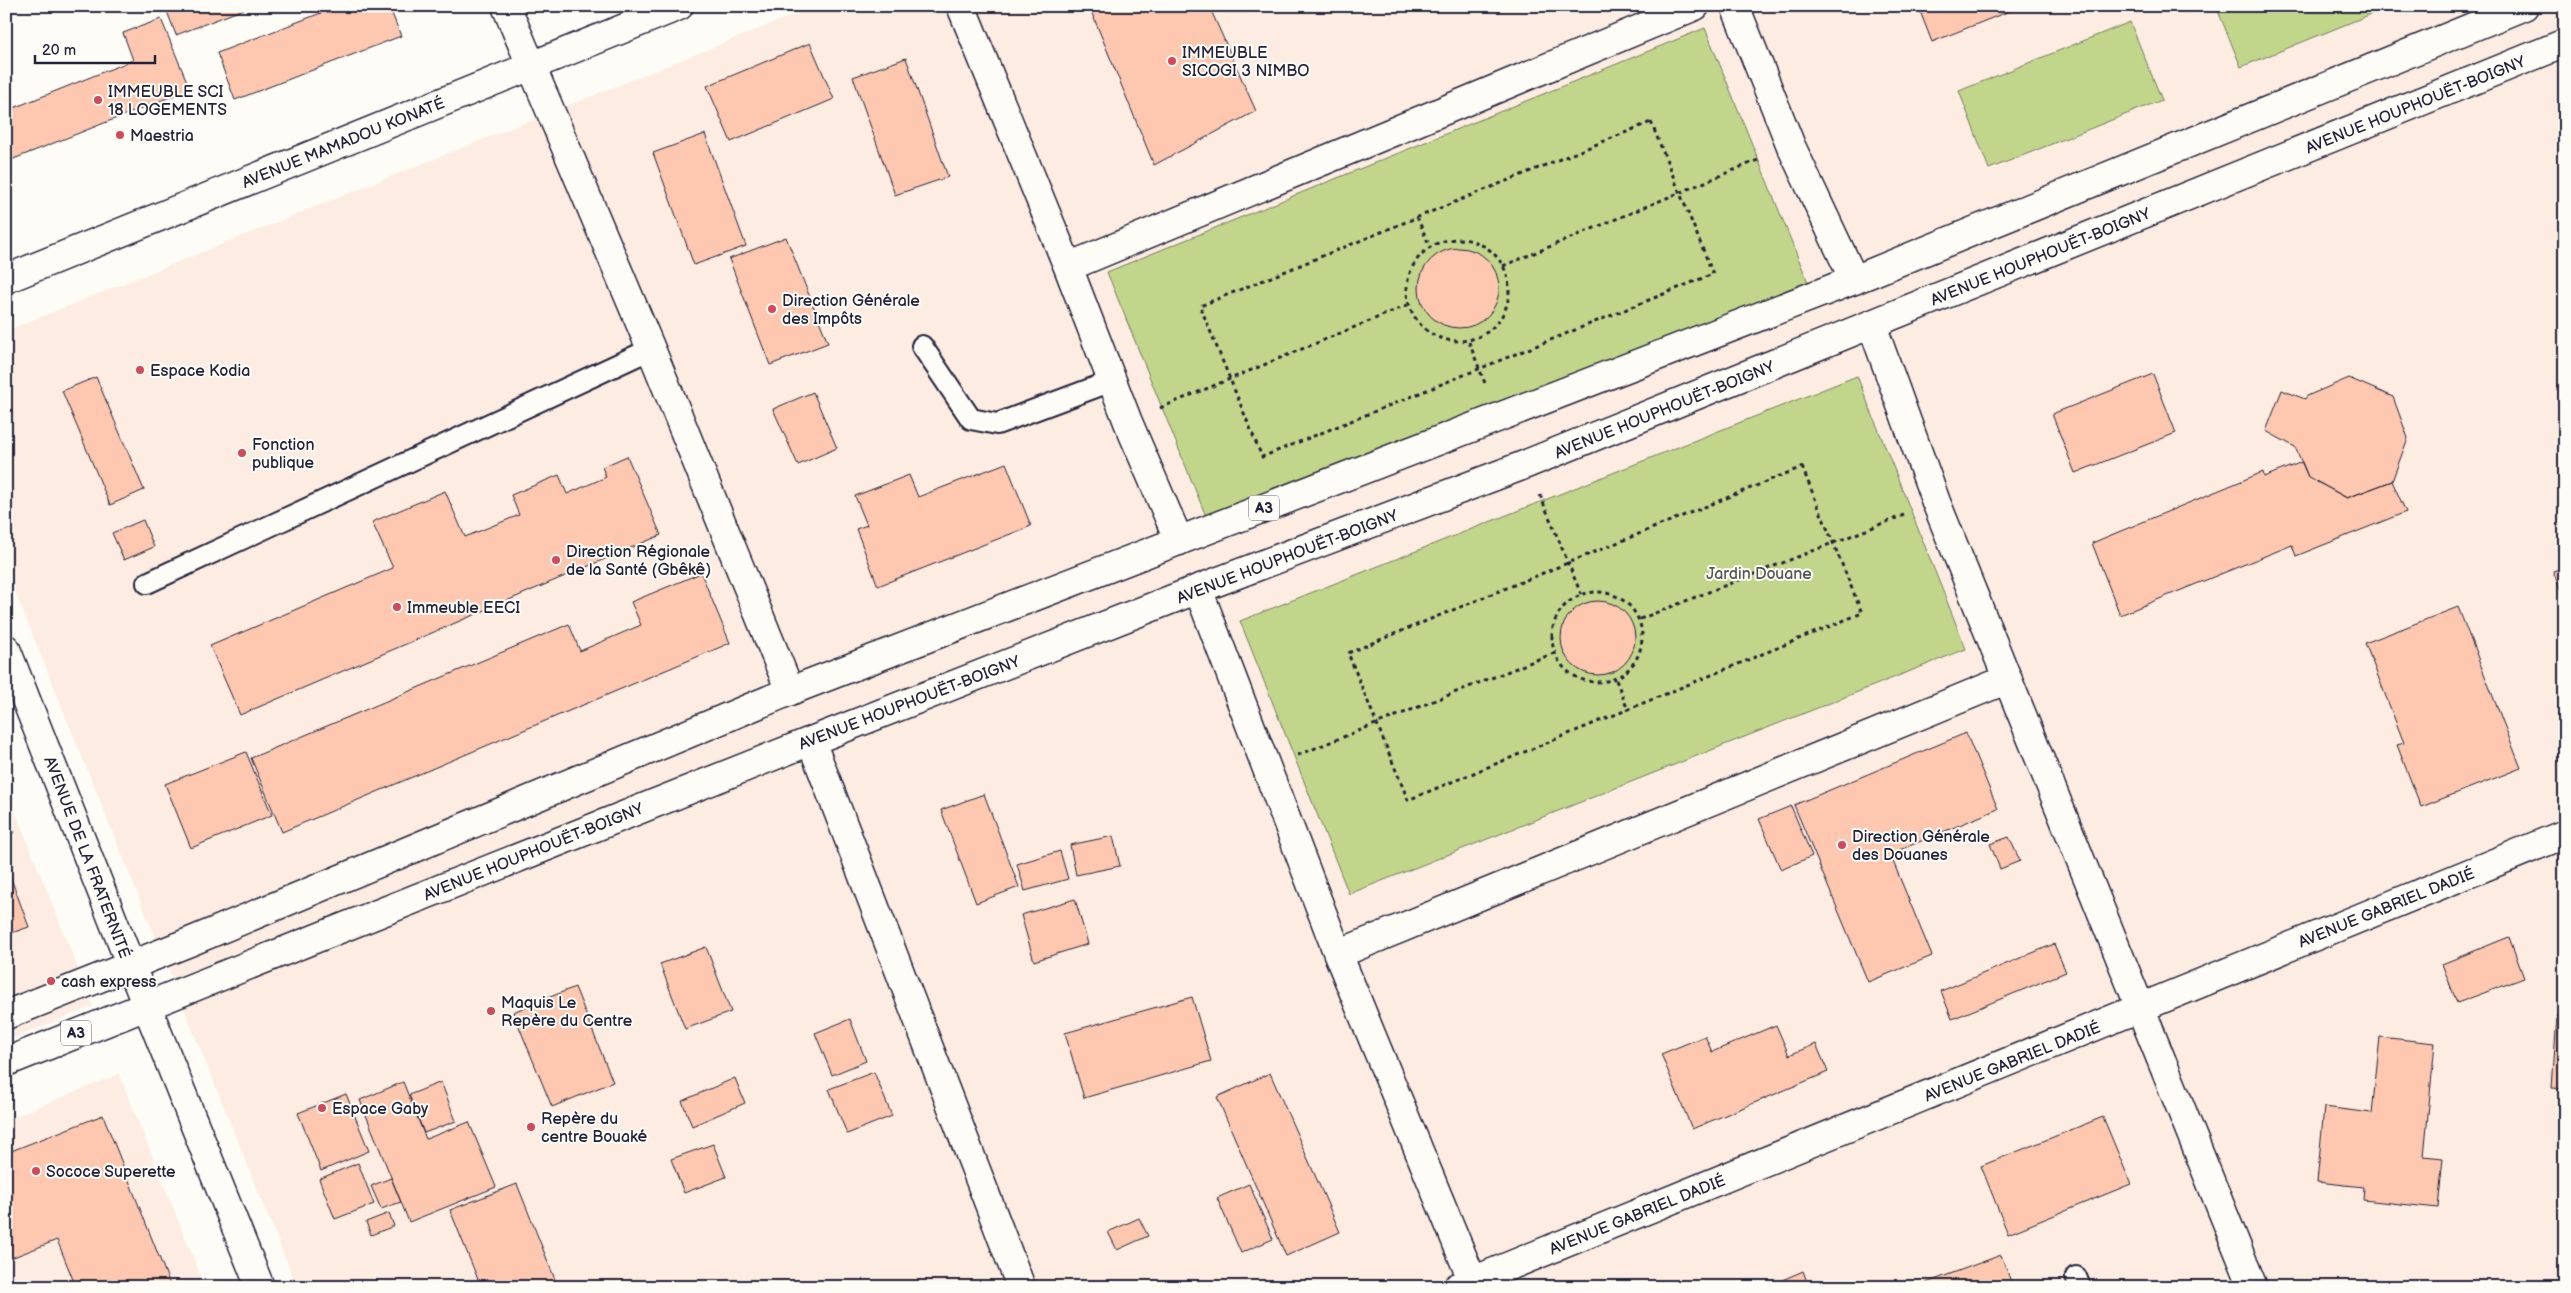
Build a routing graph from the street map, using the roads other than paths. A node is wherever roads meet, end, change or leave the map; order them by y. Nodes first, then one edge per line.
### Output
1 (506, 6) edge
2 (679, 6) edge
3 (962, 6) edge
4 (1695, 6) edge
5 (1735, 6) edge
6 (2524, 6) edge
7 (2565, 43) edge
8 (530, 66) junction
9 (1068, 267) junction
10 (6, 279) edge
11 (1854, 280) junction
12 (1872, 325) junction
13 (922, 346) dead end
14 (651, 349) junction
15 (1112, 381) junction
16 (1179, 541) junction
17 (147, 583) dead end
18 (1198, 589) junction
19 (8, 656) edge
20 (2008, 679) junction
21 (790, 691) junction
22 (810, 741) junction
23 (2565, 834) edge
24 (1338, 954) junction
25 (130, 966) junction
26 (146, 1004) junction
27 (2140, 1008) junction
28 (6, 1015) edge
29 (6, 1062) edge
30 (1468, 1285) edge
31 (260, 1287) edge
32 (1020, 1287) edge
33 (2253, 1287) edge

1 - 8 main road
2 - 8 main road, AVENUE MAMADOU KONATÉ
3 - 9 main road
4 - 9 main road
5 - 11 main road
6 - 11 main road, A3
7 - 12 main road, AVENUE HOUPHOUËT-BOIGNY / A3
8 - 10 main road, AVENUE MAMADOU KONATÉ
8 - 14 main road
9 - 15 main road
11 - 16 main road, A3
12 - 18 main road, AVENUE HOUPHOUËT-BOIGNY / A3
12 - 20 main road
13 - 15 lane
14 - 17 lane
14 - 21 main road
15 - 16 main road
16 - 21 main road, A3
18 - 22 main road, AVENUE HOUPHOUËT-BOIGNY / A3
18 - 24 main road
19 - 25 main road, AVENUE DE LA FRATERNITÉ
20 - 24 main road
20 - 27 main road
21 - 25 main road, A3
22 - 26 main road, AVENUE HOUPHOUËT-BOIGNY / A3
22 - 32 main road
23 - 27 main road, AVENUE GABRIEL DADIÉ
24 - 30 main road
25 - 26 main road, AVENUE DE LA FRATERNITÉ
25 - 28 main road, A3
26 - 29 main road, AVENUE HOUPHOUËT-BOIGNY / A3
26 - 31 main road, AVENUE DE LA FRATERNITÉ
27 - 30 main road, AVENUE GABRIEL DADIÉ
27 - 33 main road

